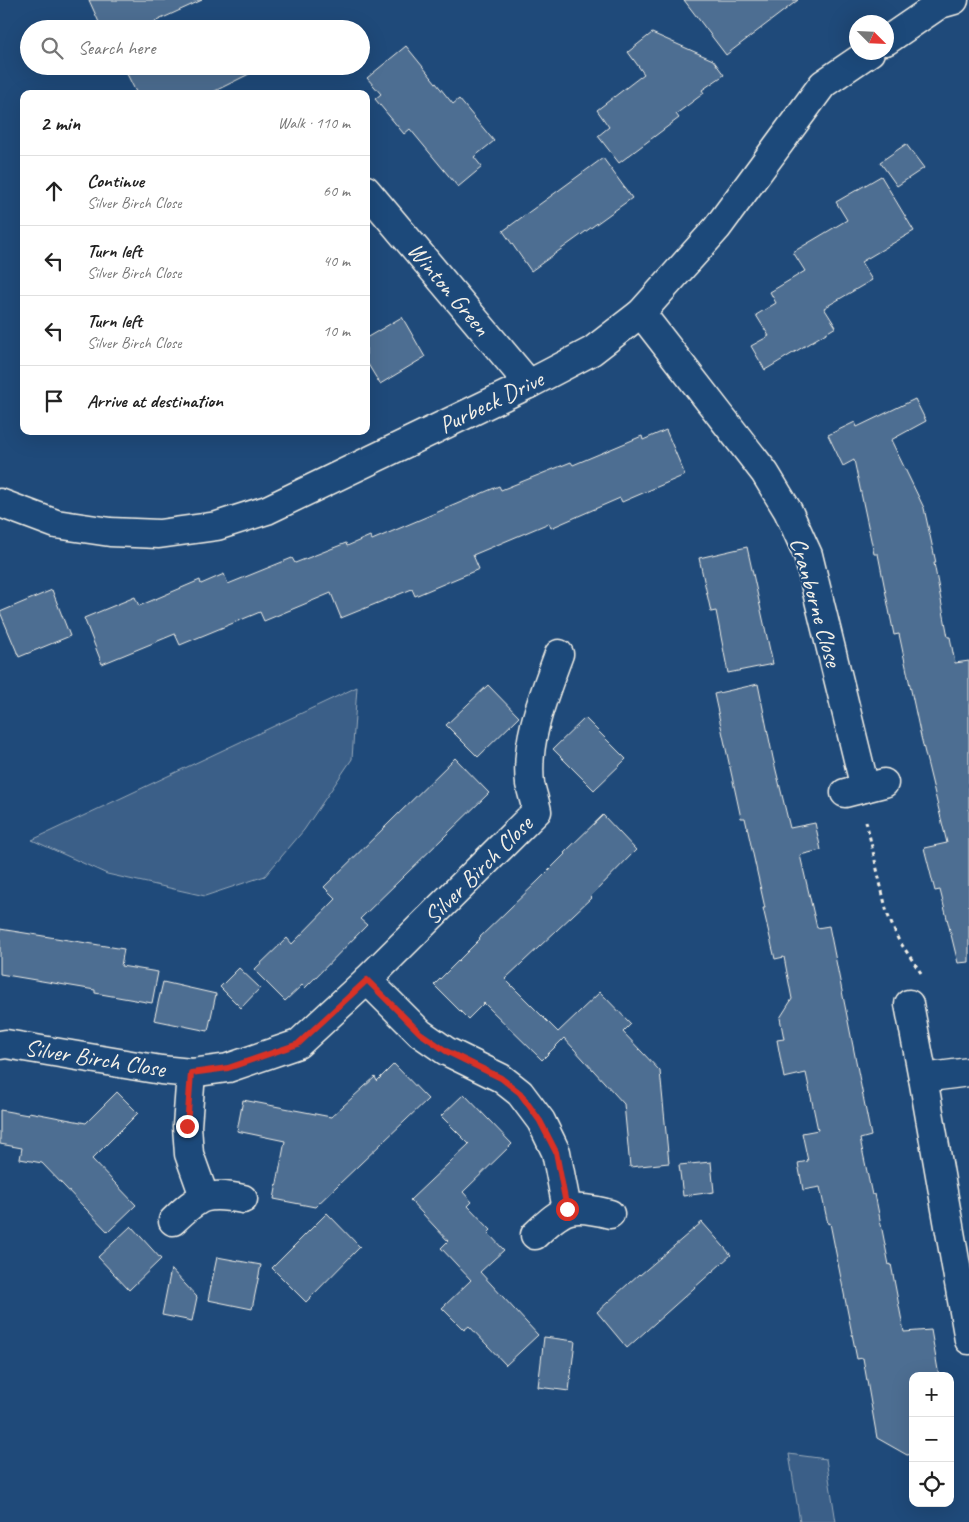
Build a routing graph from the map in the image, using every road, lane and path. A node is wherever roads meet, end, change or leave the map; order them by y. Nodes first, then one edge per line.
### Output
1 (954, 0) edge
2 (894, 36) edge
3 (858, 60) edge
4 (370, 197) edge
5 (641, 313) junction
6 (530, 384) junction
7 (0, 503) edge
8 (559, 654) dead end
9 (865, 788) joint
10 (367, 980) junction
11 (908, 1004) joint
12 (0, 1045) edge
13 (969, 1072) edge
14 (191, 1073) junction
15 (923, 1078) junction
16 (204, 1196) junction
17 (243, 1199) dead end
18 (567, 1209) junction
19 (610, 1214) dead end
20 (174, 1221) dead end
21 (535, 1235) dead end
22 (962, 1341) edge

1 - 2 street
3 - 5 street, Purbeck Drive
4 - 6 street, Winton Green
5 - 6 street, Purbeck Drive
5 - 9 street, Cranborne Close
6 - 7 street, Purbeck Drive
8 - 10 street, Silver Birch Close
9 - 11 path
10 - 14 street, Silver Birch Close
10 - 18 street
11 - 15 street
12 - 14 street, Silver Birch Close
13 - 15 street
14 - 16 street, Silver Birch Close
15 - 22 street
16 - 17 street
16 - 20 street
18 - 19 street
18 - 21 street

